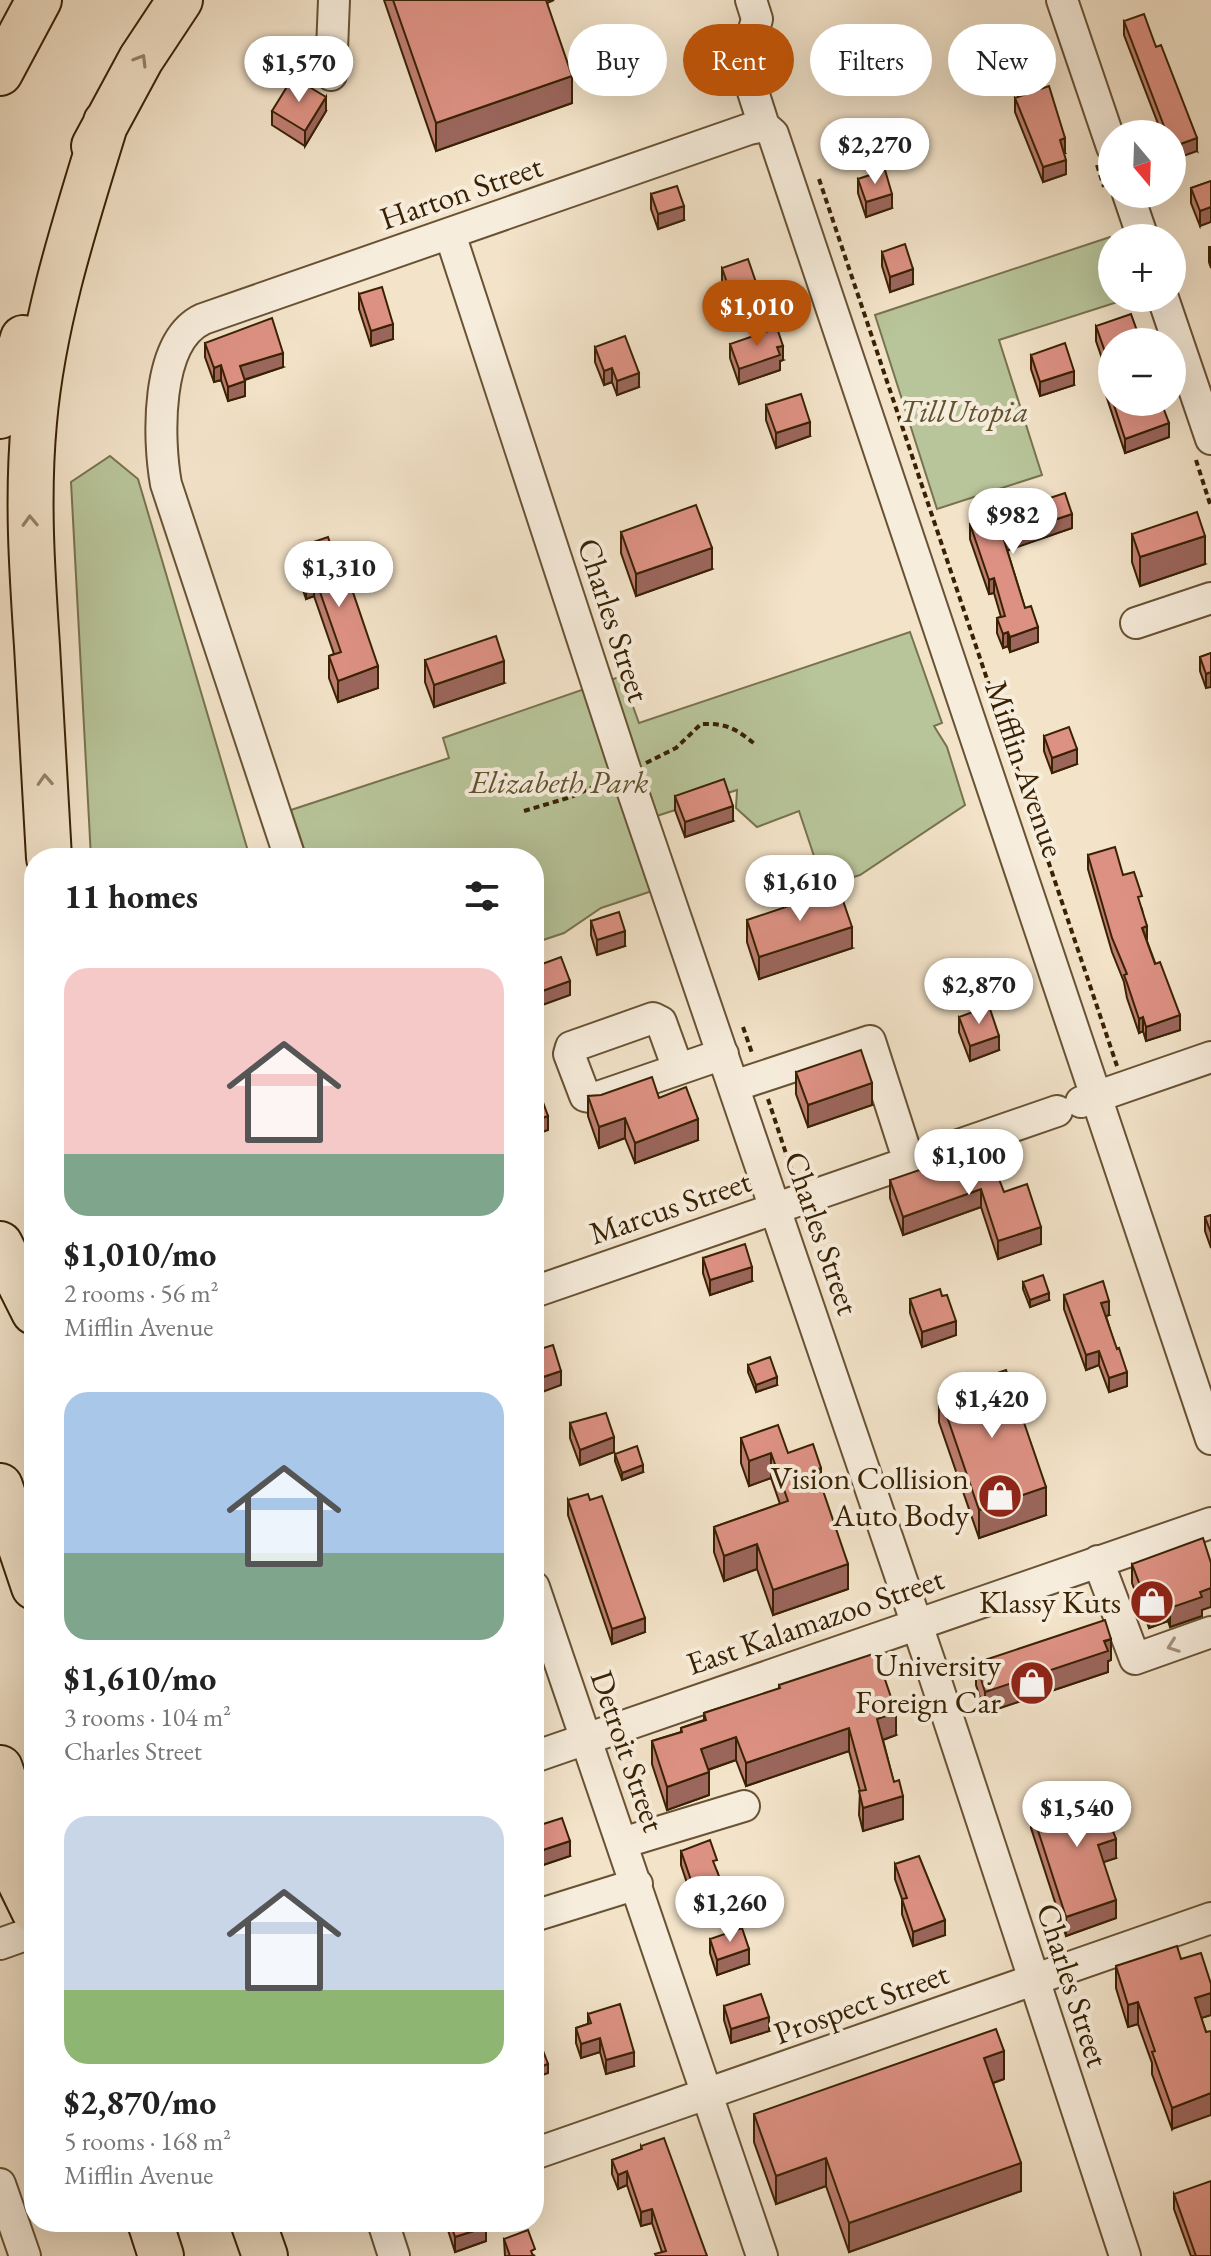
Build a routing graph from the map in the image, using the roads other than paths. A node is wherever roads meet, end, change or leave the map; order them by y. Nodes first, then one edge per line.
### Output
1 (39, 0) edge
2 (180, 0) edge
3 (334, 0) edge
4 (751, 0) edge
5 (1062, 0) edge
6 (0, 73) edge
7 (331, 75) dead end
8 (1103, 120) edge
9 (106, 122) junction
10 (764, 126) junction
11 (450, 234) junction
12 (1168, 312) edge
13 (0, 416) edge
14 (1211, 439) edge
15 (1211, 598) edge
16 (1136, 623) dead end
17 (48, 848) edge
18 (287, 848) edge
19 (723, 1054) junction
20 (1211, 1057) edge
21 (678, 1069) dead end
22 (747, 1082) junction
23 (1111, 1092) junction
24 (909, 1162) junction
25 (788, 1204) junction
26 (0, 1244) edge
27 (544, 1289) edge
28 (0, 1291) edge
29 (24, 1292) edge
30 (24, 1332) edge
31 (1211, 1439) edge
32 (0, 1486) edge
33 (1211, 1523) edge
34 (24, 1557) edge
35 (1098, 1561) junction
36 (544, 1616) edge
37 (916, 1623) junction
38 (1211, 1632) edge
39 (586, 1739) junction
40 (544, 1751) edge
41 (0, 1768) edge
42 (744, 1806) dead end
43 (622, 1843) junction
44 (19, 1860) edge
45 (637, 1884) junction
46 (544, 1913) edge
47 (1211, 1918) edge
48 (24, 1936) edge
49 (0, 1944) edge
50 (1033, 1980) junction
51 (707, 2096) junction
52 (544, 2151) edge
53 (0, 2184) edge
54 (5, 2217) edge
55 (153, 2232) edge
56 (258, 2232) edge
57 (386, 2232) edge
58 (25, 2256) edge
59 (161, 2256) edge
60 (266, 2256) edge
61 (394, 2256) edge
62 (762, 2256) edge
63 (1125, 2256) edge

1 - 6 highway
9 -> 2 highway
3 - 7 street
4 - 10 street, Mifflin Avenue
5 - 8 street
9 - 13 highway
17 -> 9 highway
10 - 11 street, Harton Street
10 - 23 street, Mifflin Avenue
11 - 18 street, Harton Street
11 - 19 street, Charles Street
12 - 14 street
15 - 16 street
19 - 21 street
19 - 22 street, Charles Street
20 - 23 street, Marcus Street
22 - 24 street
22 - 25 street, Charles Street
23 - 24 street, Marcus Street
23 - 31 street, Mifflin Avenue
24 - 25 street, Marcus Street
25 - 27 street, Marcus Street
25 - 37 street, Charles Street
26 - 29 highway
28 - 30 highway
32 - 34 highway
33 - 35 street, East Kalamazoo Street
35 - 37 street, East Kalamazoo Street
38 -> 35 street
36 - 39 street, Detroit Street
37 - 39 street, East Kalamazoo Street
37 - 50 street, Charles Street
39 - 40 street, East Kalamazoo Street
39 - 43 street, Detroit Street
41 - 44 highway
42 - 43 street
43 - 45 street, Detroit Street
45 - 46 street
45 - 51 street, Detroit Street
47 - 50 street, Prospect Street
48 - 49 street
50 - 51 street, Prospect Street
50 - 63 street, Charles Street
51 - 52 street, Prospect Street
51 - 62 street, Detroit Street
53 - 54 street
54 - 58 street
55 - 59 highway
56 - 60 highway
57 - 61 street

